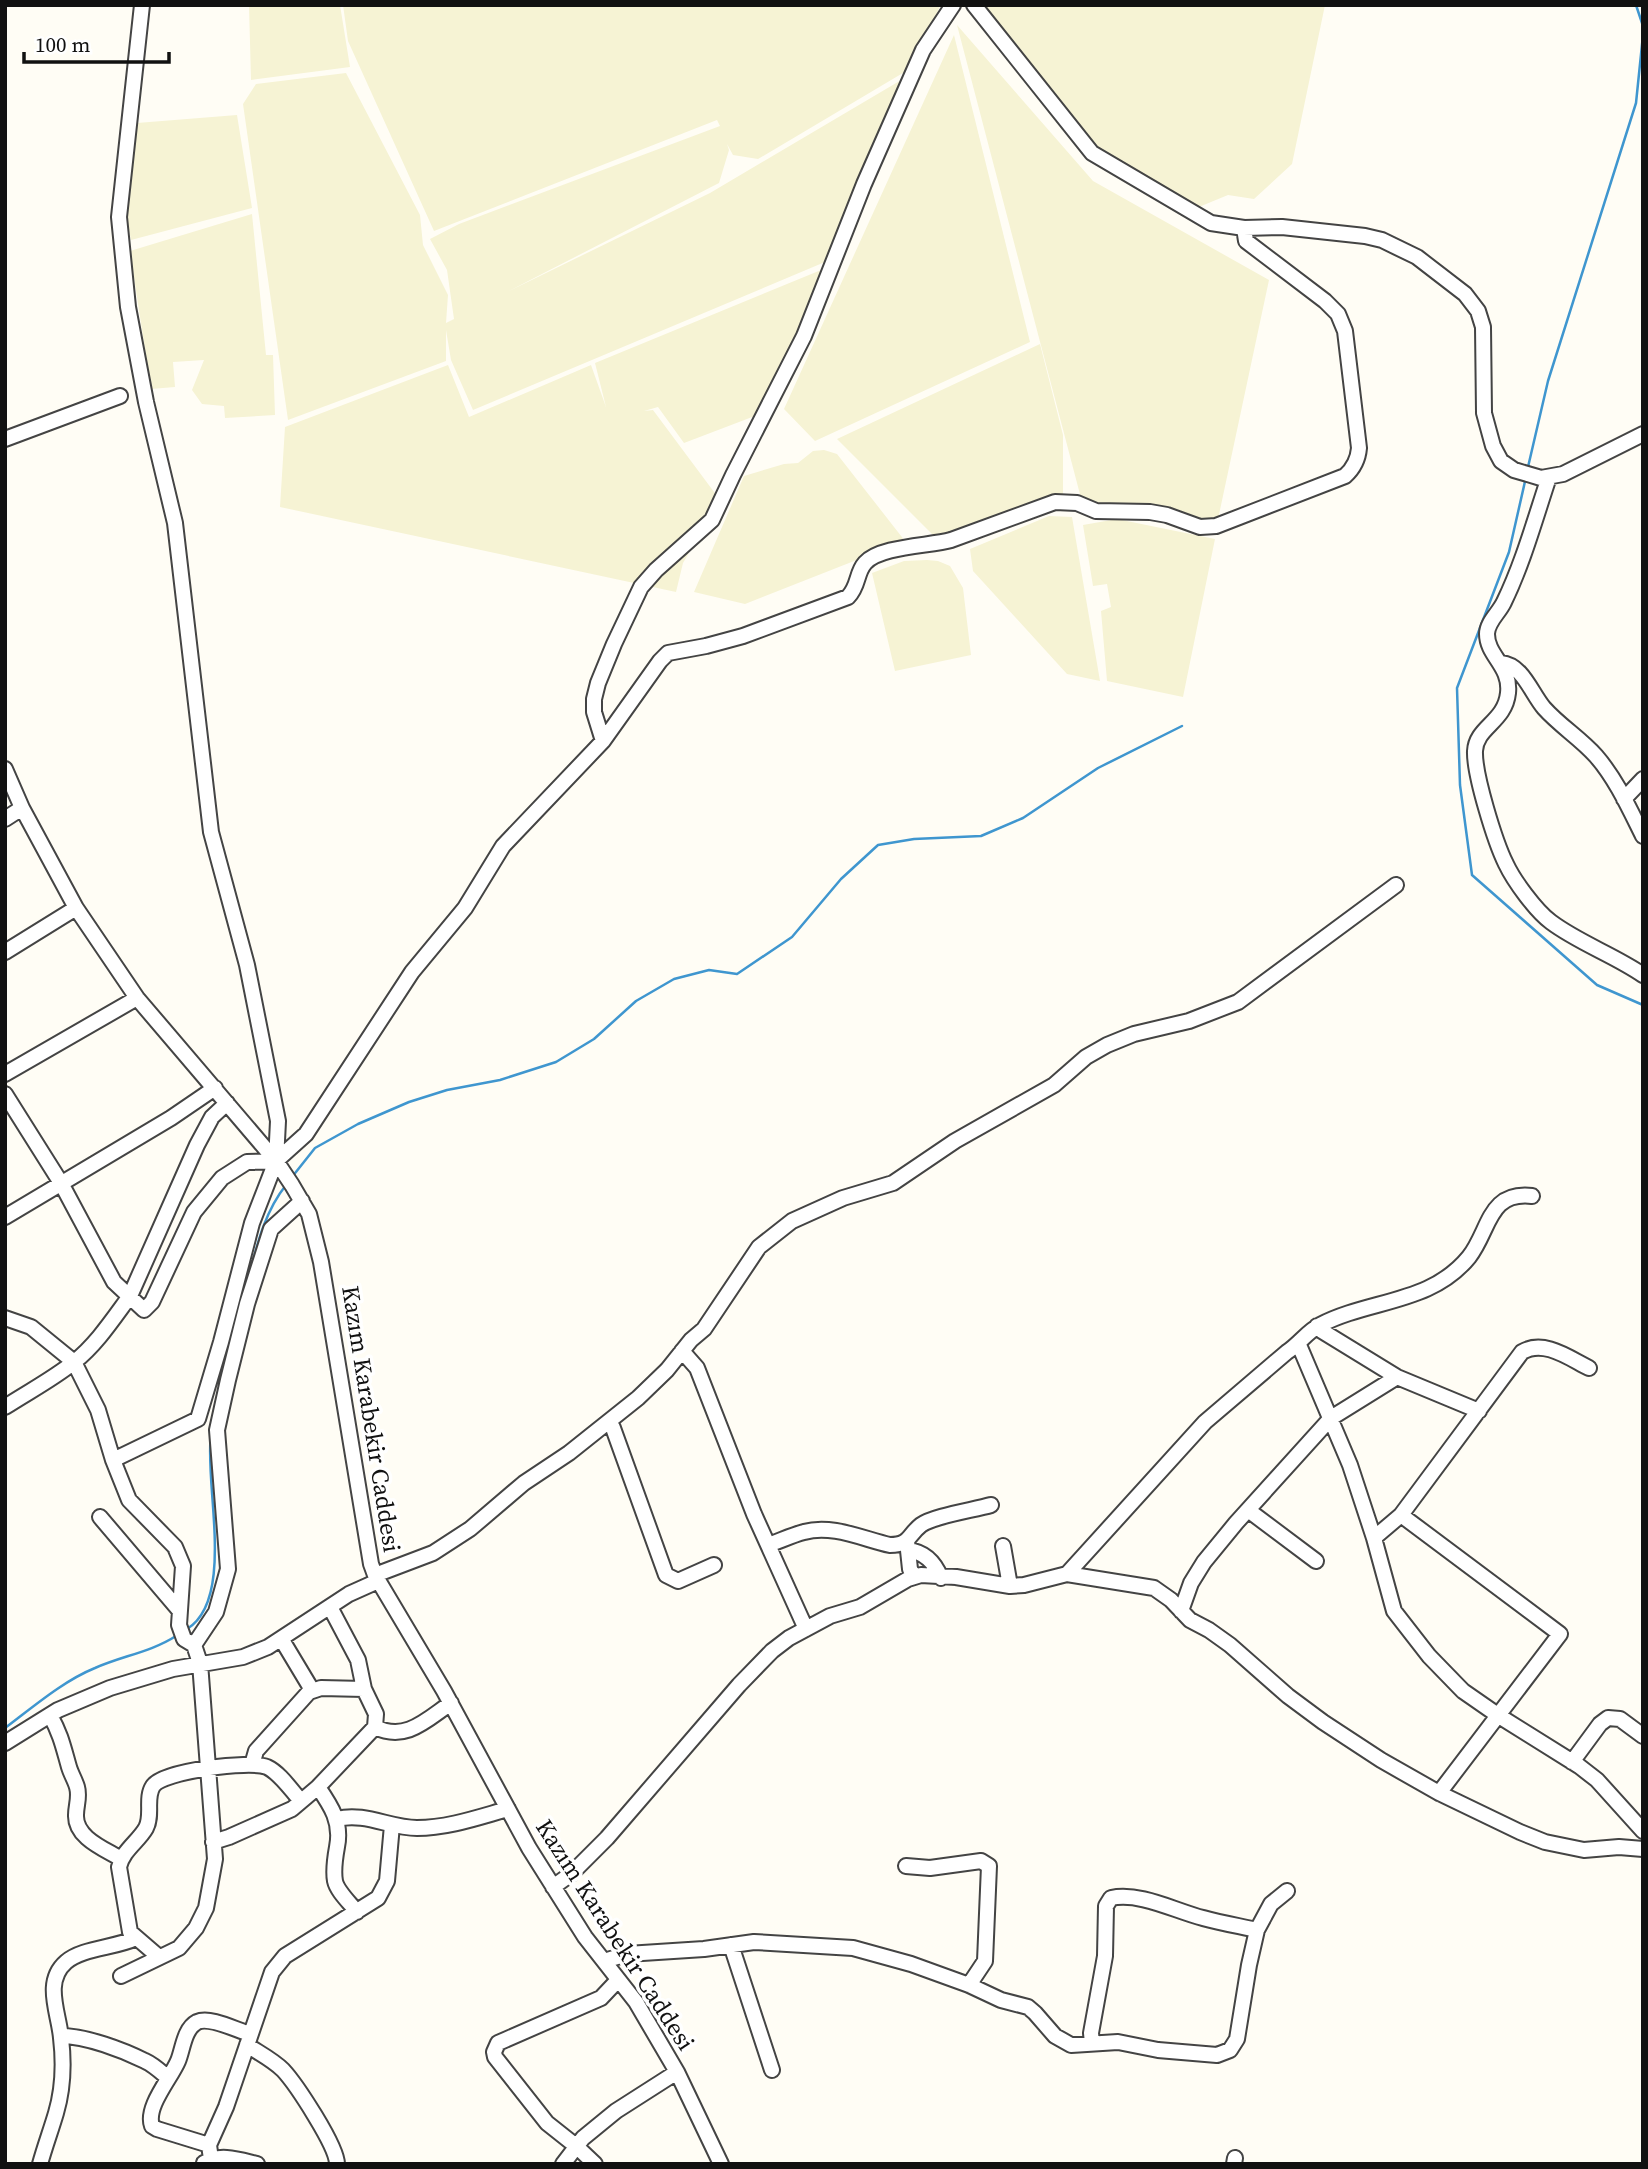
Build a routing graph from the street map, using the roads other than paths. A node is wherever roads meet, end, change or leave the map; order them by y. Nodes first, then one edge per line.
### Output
1 (142, 5) edge
2 (974, 5) edge
3 (953, 6) edge
4 (1245, 233) junction
5 (120, 396) dead end
6 (1643, 434) edge
7 (5, 439) edge
8 (1543, 477) junction
9 (1501, 663) junction
10 (603, 741) junction
11 (5, 769) edge
12 (1643, 779) edge
13 (1624, 799) junction
14 (22, 808) junction
15 (5, 818) edge
16 (1643, 836) edge
17 (1396, 885) dead end
18 (76, 908) junction
19 (5, 952) edge
20 (1643, 975) edge
21 (136, 998) junction
22 (5, 1074) edge
23 (215, 1088) junction
24 (5, 1094) edge
25 (227, 1103) junction
26 (276, 1161) junction
27 (61, 1183) junction
28 (1532, 1196) dead end
29 (302, 1202) junction
30 (5, 1217) edge
31 (130, 1296) junction
32 (5, 1318) edge
33 (1317, 1326) junction
34 (1299, 1345) junction
35 (682, 1351) junction
36 (74, 1362) junction
37 (1590, 1368) dead end
38 (1397, 1377) junction
39 (5, 1407) edge
40 (1479, 1411) junction
41 (1331, 1418) junction
42 (608, 1421) junction
43 (113, 1460) junction
44 (991, 1505) dead end
45 (1248, 1510) junction
46 (1401, 1516) junction
47 (100, 1517) dead end
48 (1374, 1538) junction
49 (768, 1545) junction
50 (908, 1546) junction
51 (1003, 1546) dead end
52 (1316, 1561) dead end
53 (714, 1565) dead end
54 (1068, 1574) junction
55 (914, 1577) junction
56 (376, 1578) junction
57 (941, 1578) junction
58 (1010, 1586) junction
59 (330, 1607) junction
60 (1181, 1611) junction
61 (806, 1629) junction
62 (184, 1630) junction
63 (282, 1640) junction
64 (200, 1663) junction
65 (364, 1689) junction
66 (312, 1690) junction
67 (451, 1703) junction
68 (50, 1715) junction
69 (1499, 1716) junction
70 (375, 1727) junction
71 (1643, 1736) edge
72 (5, 1743) edge
73 (1572, 1762) junction
74 (252, 1765) junction
75 (207, 1768) junction
76 (318, 1787) junction
77 (1439, 1793) junction
78 (301, 1801) junction
79 (508, 1809) junction
80 (337, 1819) junction
81 (392, 1825) junction
82 (1643, 1831) edge
83 (214, 1842) junction
84 (1643, 1849) edge
85 (121, 1859) junction
86 (906, 1866) dead end
87 (553, 1887) junction
88 (1287, 1891) dead end
89 (357, 1912) junction
90 (1257, 1930) junction
91 (136, 1938) junction
92 (731, 1945) junction
93 (159, 1958) junction
94 (604, 1961) junction
95 (121, 1976) dead end
96 (618, 1980) junction
97 (969, 1985) junction
98 (61, 2036) junction
99 (248, 2040) junction
100 (1092, 2043) junction
101 (772, 2070) dead end
102 (677, 2072) junction
103 (168, 2078) junction
104 (576, 2146) junction
105 (208, 2156) edge
106 (40, 2164) edge
107 (257, 2164) edge
108 (337, 2164) edge
109 (564, 2164) edge
110 (595, 2164) edge
111 (721, 2164) edge

1 - 26 street
2 - 4 street
3 - 10 street
4 - 8 street
4 - 10 street
5 - 7 street
6 - 8 street
8 - 9 street
9 - 13 street
9 - 20 street
10 - 26 street
11 - 14 street, Kazım Karabekir Caddesi
12 - 13 street
13 - 16 street
14 - 15 street
14 - 18 street, Kazım Karabekir Caddesi
17 - 35 street
18 - 19 street
18 - 21 street, Kazım Karabekir Caddesi
21 - 22 street
21 - 23 street, Kazım Karabekir Caddesi
23 - 25 street, Kazım Karabekir Caddesi
23 - 27 street
24 - 27 street
25 - 26 street, Kazım Karabekir Caddesi
25 - 31 street
26 - 29 street, Kazım Karabekir Caddesi
26 - 31 street
26 - 43 street
27 - 30 street
27 - 31 street
28 - 33 street
29 - 56 street, Kazım Karabekir Caddesi
29 - 62 street
31 - 36 street
32 - 36 street
33 - 34 street
33 - 38 street
34 - 41 street
34 - 54 street
35 - 42 street
35 - 49 street
36 - 39 street
36 - 43 street
37 - 40 street
38 - 40 street
38 - 41 street
40 - 46 street
41 - 45 street
41 - 48 street
42 - 53 street
42 - 56 street
43 - 62 street
44 - 50 street
45 - 52 street
45 - 60 street
46 - 48 street
46 - 69 street
47 - 62 street
48 - 69 street
49 - 50 street
49 - 61 street
50 - 55 street
50 - 57 street
51 - 58 street
54 - 58 street
54 - 60 street
55 - 57 street
55 - 61 street
56 - 59 street
56 - 67 street, Kazım Karabekir Caddesi
57 - 58 street
59 - 63 street
59 - 65 street
60 - 77 street
61 - 87 street
62 - 64 street
63 - 64 street
63 - 66 street
64 - 68 street
64 - 75 street
65 - 66 street
65 - 70 street
66 - 74 street
67 - 70 street
67 - 79 street, Kazım Karabekir Caddesi
68 - 72 street
68 - 85 street
69 - 73 street
69 - 77 street
70 - 76 street
71 - 73 street
73 - 82 street
74 - 75 street
74 - 78 street
75 - 83 street
75 - 85 street
76 - 78 street
76 - 80 street
77 - 84 street
78 - 83 street
79 - 81 street
79 - 87 street, Kazım Karabekir Caddesi
80 - 81 street
80 - 89 street
81 - 89 street
83 - 93 street
85 - 91 street
86 - 97 street
87 - 94 street, Kazım Karabekir Caddesi
88 - 90 street
89 - 99 street
90 - 100 street
90 - 100 street
91 - 93 street
91 - 98 street
92 - 94 street
92 - 97 street
92 - 101 street
93 - 95 street
94 - 96 street, Kazım Karabekir Caddesi
96 - 102 street, Kazım Karabekir Caddesi
96 - 104 street
97 - 100 street
98 - 103 street
98 - 106 street
99 - 103 street
99 - 105 street
99 - 108 street
102 - 104 street
102 - 111 street, Kazım Karabekir Caddesi
103 - 105 street
104 - 109 street
104 - 110 street
105 - 107 street

